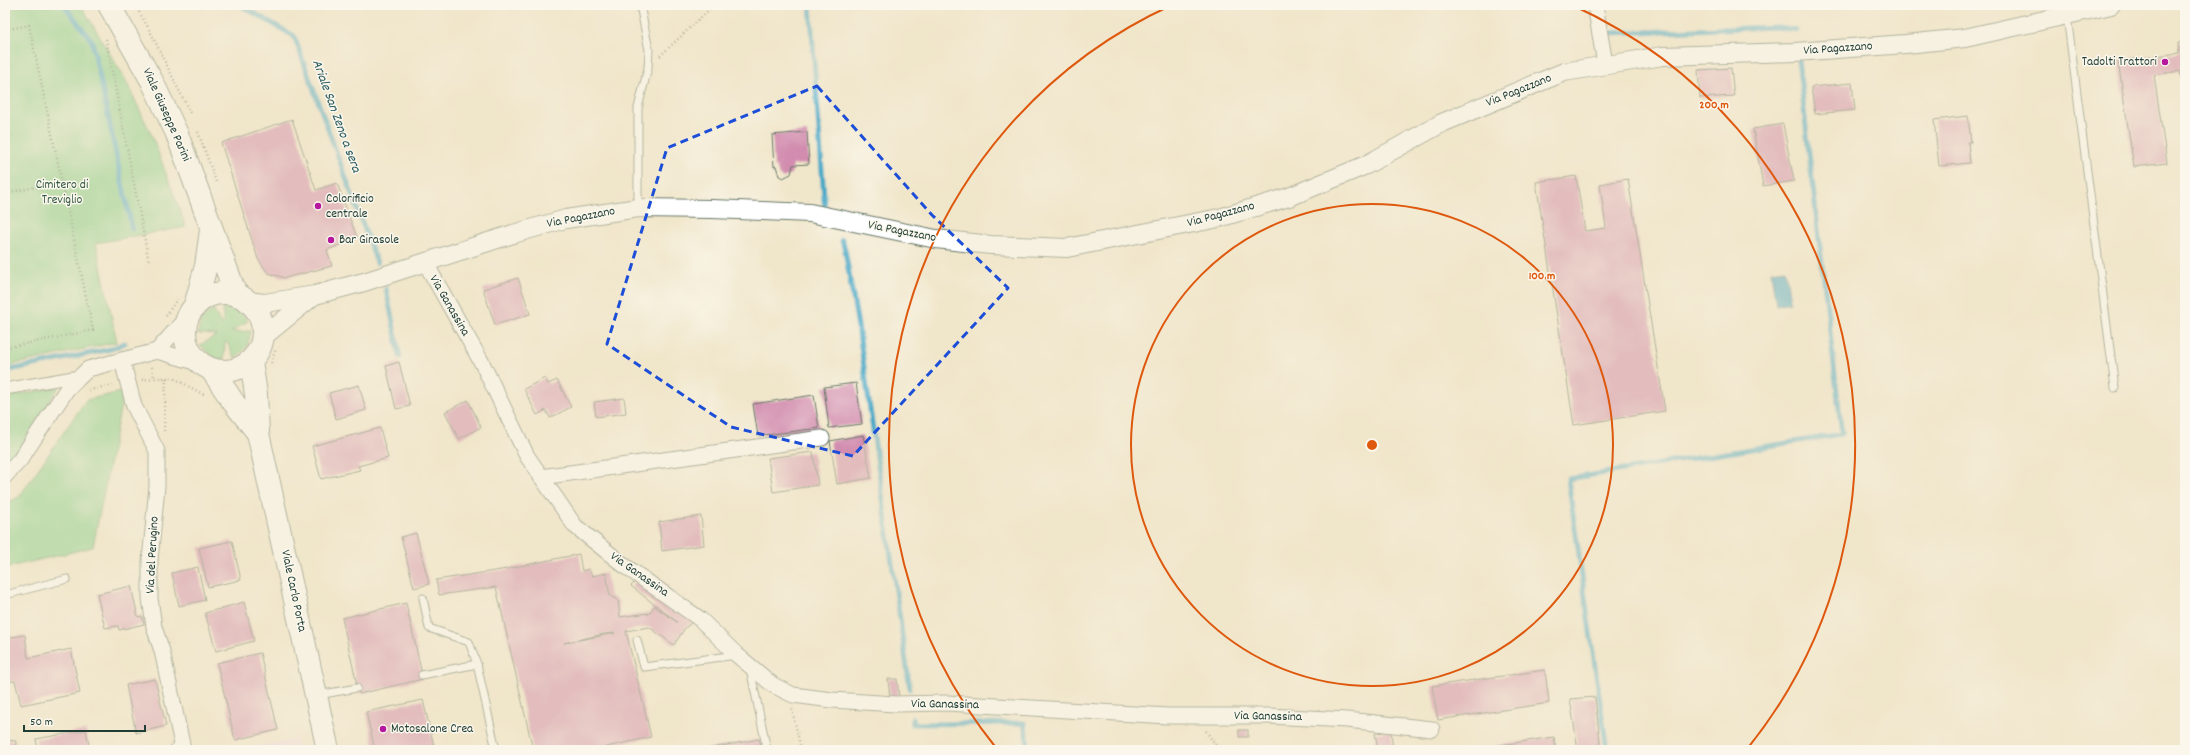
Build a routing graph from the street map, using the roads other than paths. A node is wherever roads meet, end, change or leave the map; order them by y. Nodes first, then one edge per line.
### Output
1 (640, 5) edge
2 (1595, 5) edge
3 (2111, 5) edge
4 (101, 11) edge
5 (2067, 15) junction
6 (1605, 64) junction
7 (638, 208) junction
8 (211, 230) junction
9 (425, 262) junction
10 (315, 295) junction
11 (242, 298) junction
12 (188, 305) junction
13 (271, 339) junction
14 (154, 356) junction
15 (122, 360) junction
16 (261, 363) junction
17 (205, 366) junction
18 (79, 376) junction
19 (2115, 388) dead end
20 (5, 389) edge
21 (258, 433) junction
22 (822, 438) dead end
23 (5, 476) edge
24 (541, 477) junction
25 (67, 578) dead end
26 (5, 594) edge
27 (423, 598) dead end
28 (637, 640) dead end
29 (737, 655) junction
30 (477, 664) junction
31 (750, 666) junction
32 (422, 675) dead end
33 (357, 688) dead end
34 (316, 696) junction
35 (1432, 729) dead end
36 (178, 750) edge
37 (328, 750) edge
38 (496, 750) edge
39 (767, 750) edge

1 - 7 lane
2 - 6 street
3 - 5 street, Via Pagazzano
4 - 8 main road, Viale Giuseppe Parini
5 - 6 street, Via Pagazzano
5 - 19 lane
6 - 7 street, Via Pagazzano
7 - 9 street, Via Pagazzano
8 - 11 main road, Viale Giuseppe Parini
8 - 12 main road, Viale Carlo Porta
9 - 10 street, Via Pagazzano
9 - 24 street, Via Ganassina
10 - 11 street, Via Pagazzano
10 - 13 street, Via Pagazzano
11 - 12 main road
11 - 13 main road
12 - 14 street
12 - 17 main road, Viale Carlo Porta
13 - 16 main road
14 - 15 street
14 - 17 street
15 - 18 street
15 - 36 street, Via del Perugino
16 - 17 main road
16 - 21 main road, Viale Carlo Porta
17 - 21 main road, Viale Carlo Porta
18 - 20 street
18 - 23 street
21 - 34 main road, Viale Carlo Porta
22 - 24 street
24 - 29 street, Via Ganassina
25 - 26 lane
27 - 30 lane
28 - 29 lane
29 - 31 street, Via Ganassina
30 - 32 lane
30 - 38 lane
31 - 35 street, Via Ganassina
31 - 39 lane
33 - 34 lane
34 - 37 main road, Viale Carlo Porta

